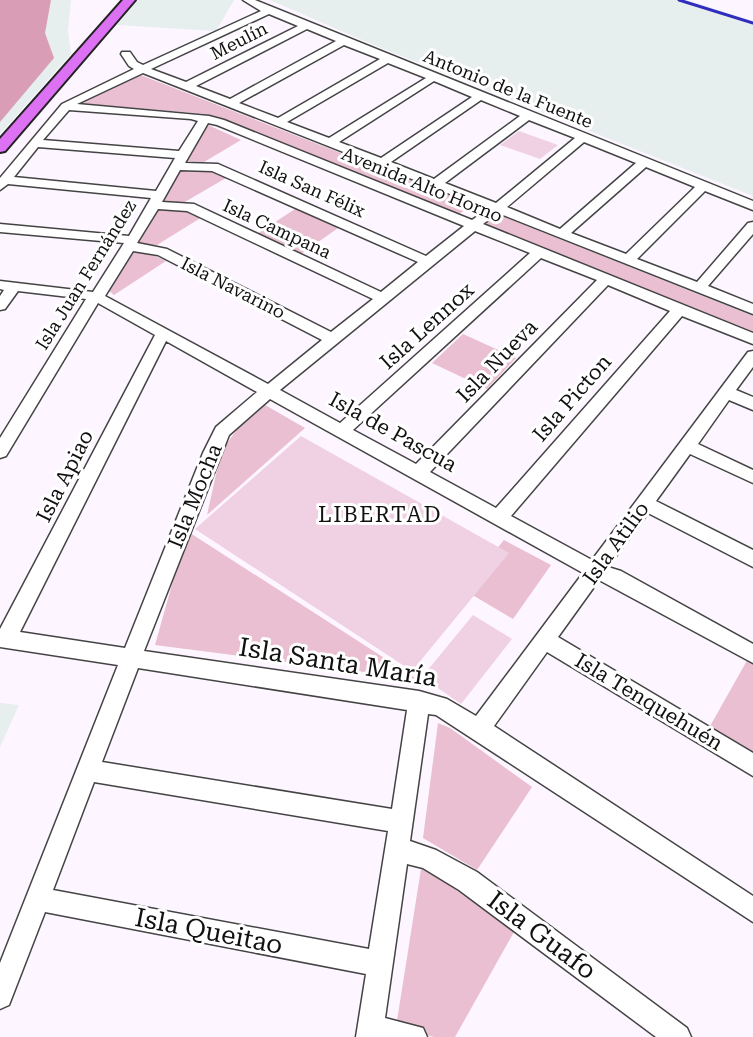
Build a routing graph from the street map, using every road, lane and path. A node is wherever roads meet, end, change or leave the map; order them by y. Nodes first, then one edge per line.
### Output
1 (129, 0) edge
2 (250, 2) edge
3 (108, 6) dead end
4 (268, 11) junction
5 (306, 26) junction
6 (95, 36) junction
7 (344, 41) junction
8 (126, 54) dead end
9 (387, 58) junction
10 (143, 69) junction
11 (434, 77) junction
12 (187, 86) junction
13 (480, 96) junction
14 (231, 103) junction
15 (66, 106) junction
16 (528, 115) junction
17 (205, 118) junction
18 (279, 122) junction
19 (584, 137) junction
20 (35, 143) junction
21 (330, 143) junction
22 (0, 148) edge
23 (180, 161) junction
24 (644, 162) junction
25 (382, 163) junction
26 (2, 183) edge
27 (436, 184) junction
28 (703, 186) junction
29 (157, 200) junction
30 (753, 206) edge
31 (497, 208) junction
32 (474, 225) junction
33 (753, 226) edge
34 (0, 228) edge
35 (562, 234) junction
36 (131, 243) junction
37 (540, 252) junction
38 (628, 260) junction
39 (428, 262) junction
40 (606, 279) junction
41 (7, 286) edge
42 (699, 288) junction
43 (96, 296) junction
44 (383, 298) junction
45 (0, 306) edge
46 (680, 309) junction
47 (753, 309) edge
48 (163, 333) junction
49 (332, 339) junction
50 (753, 339) edge
51 (753, 356) edge
52 (268, 391) junction
53 (727, 392) junction
54 (753, 404) edge
55 (342, 431) junction
56 (687, 446) junction
57 (0, 452) edge
58 (418, 473) junction
59 (753, 477) edge
60 (645, 503) junction
61 (499, 517) junction
62 (753, 559) edge
63 (596, 571) junction
64 (4, 639) edge
65 (545, 640) junction
66 (753, 654) edge
67 (132, 658) junction
68 (419, 701) junction
69 (479, 729) junction
70 (753, 765) edge
71 (88, 771) junction
72 (401, 822) junction
73 (397, 849) junction
74 (38, 899) junction
75 (753, 910) edge
76 (380, 964) junction
77 (0, 996) edge
78 (370, 1034) edge
79 (414, 1037) edge
80 (678, 1037) edge

1 - 6 main road
2 - 4 street, Antonio de la Fuente
3 - 6 main road
4 - 5 street, Antonio de la Fuente
4 - 10 street
5 - 7 street, Antonio de la Fuente
5 - 12 street, Meulín
6 - 22 main road
7 - 9 street, Antonio de la Fuente
7 - 14 street
8 - 10 street, Avenida Alto Horno
9 - 11 street, Antonio de la Fuente
9 - 18 street
10 - 12 street, Avenida Alto Horno
10 - 15 street
11 - 13 street, Antonio de la Fuente
11 - 21 street
12 - 14 street, Avenida Alto Horno
13 - 16 street, Antonio de la Fuente
13 - 25 street
14 - 18 street, Avenida Alto Horno
15 - 17 street, Avenida Alto Horno
15 - 20 street
16 - 19 street, Antonio de la Fuente
16 - 27 street
17 - 23 street, Isla Juan Fernández
17 - 32 street, Avenida Alto Horno
18 - 21 street, Avenida Alto Horno
19 - 24 street, Antonio de la Fuente
19 - 31 street, Isla Mocha
20 - 23 street, Isla San Félix
20 - 26 street
21 - 25 street, Avenida Alto Horno
23 - 29 street, Isla Juan Fernández
23 - 39 street, Isla San Félix
24 - 28 street, Antonio de la Fuente
24 - 35 street
25 - 27 street, Avenida Alto Horno
26 - 29 street, Isla Campana
27 - 31 street, Avenida Alto Horno
28 - 30 street, Antonio de la Fuente
28 - 38 street
29 - 36 street, Isla Juan Fernández
29 - 44 street, Isla Campana
31 - 32 street, Isla Mocha
31 - 35 street, Avenida Alto Horno
32 - 37 street, Avenida Alto Horno
32 - 39 street, Isla Mocha
33 - 42 street
34 - 36 street, Isla Navarino
35 - 38 street, Avenida Alto Horno
36 - 43 street, Isla Juan Fernández
36 - 49 street, Isla Navarino
37 - 40 street, Avenida Alto Horno
37 - 55 street, Isla Lennox
38 - 42 street, Avenida Alto Horno
39 - 44 street, Isla Mocha
40 - 46 street, Avenida Alto Horno
40 - 58 street, Isla Nueva
41 - 43 street, Isla de Pascua
41 - 45 street
42 - 47 street, Avenida Alto Horno
43 - 48 street, Isla de Pascua
43 - 57 street, Isla Juan Fernández
44 - 49 street, Isla Mocha
46 - 50 street, Avenida Alto Horno
46 - 61 street, Isla Picton
48 - 52 street, Isla de Pascua
48 - 64 street, Isla Apiao
49 - 52 street, Isla Mocha
51 - 53 street, Isla Atilio
52 - 55 street, Isla de Pascua
52 - 67 street, Isla Mocha
53 - 54 street
53 - 56 street, Isla Atilio
55 - 58 street, Isla de Pascua
56 - 59 street
56 - 60 street, Isla Atilio
58 - 61 street, Isla de Pascua
60 - 62 street
60 - 63 street, Isla Atilio
61 - 63 street, Isla de Pascua
63 - 65 street, Isla Atilio
63 - 66 street, Isla de Pascua
64 - 67 street, Isla Santa María
65 - 69 street, Isla Atilio
65 - 70 street, Isla Tenquehuén
67 - 68 street, Isla Santa María
67 - 71 street, Isla Mocha
68 - 69 street, Isla Santa María
68 - 72 street
69 - 75 street, Isla Santa María
71 - 72 street
71 - 74 street, Isla Mocha
72 - 73 street
73 - 76 street
73 - 80 street, Isla Guafo
74 - 76 street, Isla Queitao
74 - 77 street, Isla Mocha
76 - 78 street
78 - 79 street

